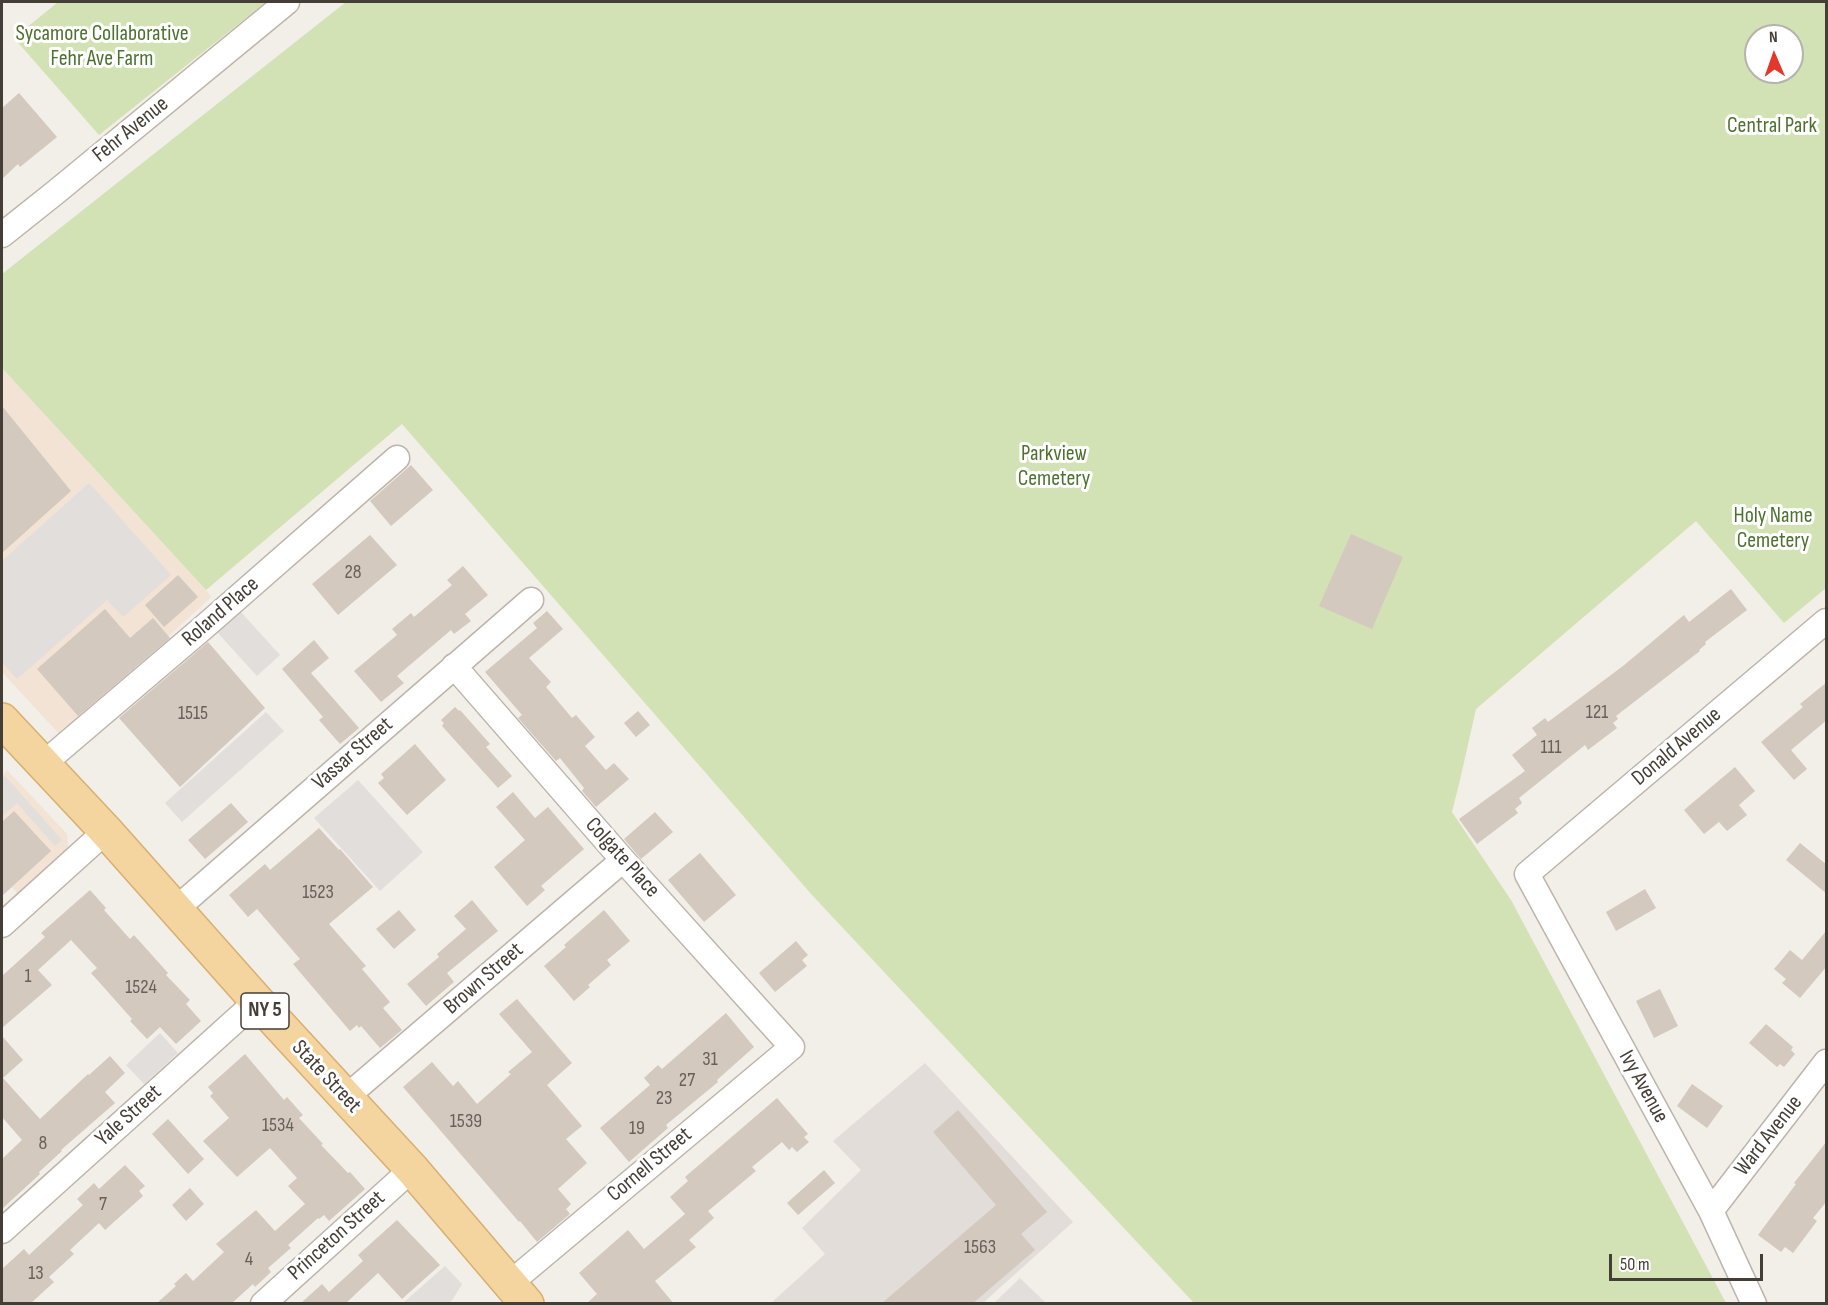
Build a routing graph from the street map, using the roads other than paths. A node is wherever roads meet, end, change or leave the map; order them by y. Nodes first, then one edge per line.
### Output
1 (287, 2) edge
2 (2, 235) edge
3 (397, 458) dead end
4 (531, 600) dead end
5 (1827, 621) edge
6 (454, 666) junction
7 (2, 720) edge
8 (43, 764) junction
9 (106, 831) junction
10 (623, 860) junction
11 (1527, 874) joint
12 (176, 909) junction
13 (2, 925) edge
14 (257, 1001) junction
15 (792, 1047) joint
16 (1827, 1062) edge
17 (345, 1098) junction
18 (412, 1169) junction
19 (1711, 1211) junction
20 (2, 1231) edge
21 (518, 1294) edge
22 (263, 1304) edge
23 (1754, 1304) edge

1 - 2 street, Fehr Avenue
3 - 8 street, Roland Place
4 - 6 street, Vassar Street
5 - 11 street, Donald Avenue
6 - 10 street, Colgate Place
6 - 12 street, Vassar Street
7 - 8 main road, State Street / NY 5
8 - 9 main road, State Street / NY 5
9 - 12 main road, State Street / NY 5
9 - 13 street
10 - 15 street, Colgate Place
10 - 17 street, Brown Street
11 - 19 street, Ivy Avenue
12 - 14 main road, State Street / NY 5
14 - 17 main road, State Street / NY 5
14 - 20 street, Yale Street
15 - 21 street, Cornell Street
16 - 19 street, Ward Avenue
17 - 18 main road, State Street / NY 5
18 - 21 main road, State Street / NY 5
18 - 22 street, Princeton Street
19 - 23 street, Ivy Avenue

